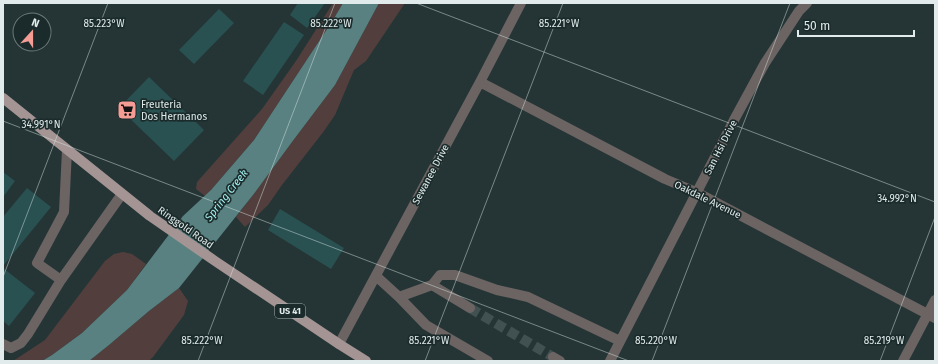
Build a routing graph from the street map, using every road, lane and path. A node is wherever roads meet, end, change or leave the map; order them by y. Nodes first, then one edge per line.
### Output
1 (521, 3) edge
2 (808, 3) edge
3 (480, 82) junction
4 (3, 98) edge
5 (67, 150) junction
6 (696, 192) junction
7 (122, 194) junction
8 (376, 276) junction
9 (61, 280) junction
10 (432, 285) junction
11 (399, 297) junction
12 (935, 300) edge
13 (470, 308) tunnel mouth
14 (931, 316) edge
15 (620, 341) junction
16 (3, 344) edge
17 (339, 344) junction
18 (366, 361) edge
19 (488, 361) edge
20 (610, 361) edge
21 (903, 361) edge

1 - 3 street, Sewanee Drive
2 - 6 street, San Hsi Drive
3 - 6 street, Oakdale Avenue
3 - 8 street, Sewanee Drive
4 - 5 main road, Ringgold Road / US 41
5 - 7 main road, Ringgold Road / US 41
5 - 9 street
6 - 14 street, Oakdale Avenue
6 - 15 street, San Hsi Drive
7 - 9 street
7 - 17 main road, Ringgold Road / US 41
8 - 11 street
8 - 17 street, Sewanee Drive
9 - 16 street
10 - 11 street
10 - 13 street
10 - 15 street
11 - 19 street
12 - 14 street
14 - 21 street
15 - 20 street, San Hsi Drive
17 - 18 main road, Ringgold Road / US 41

